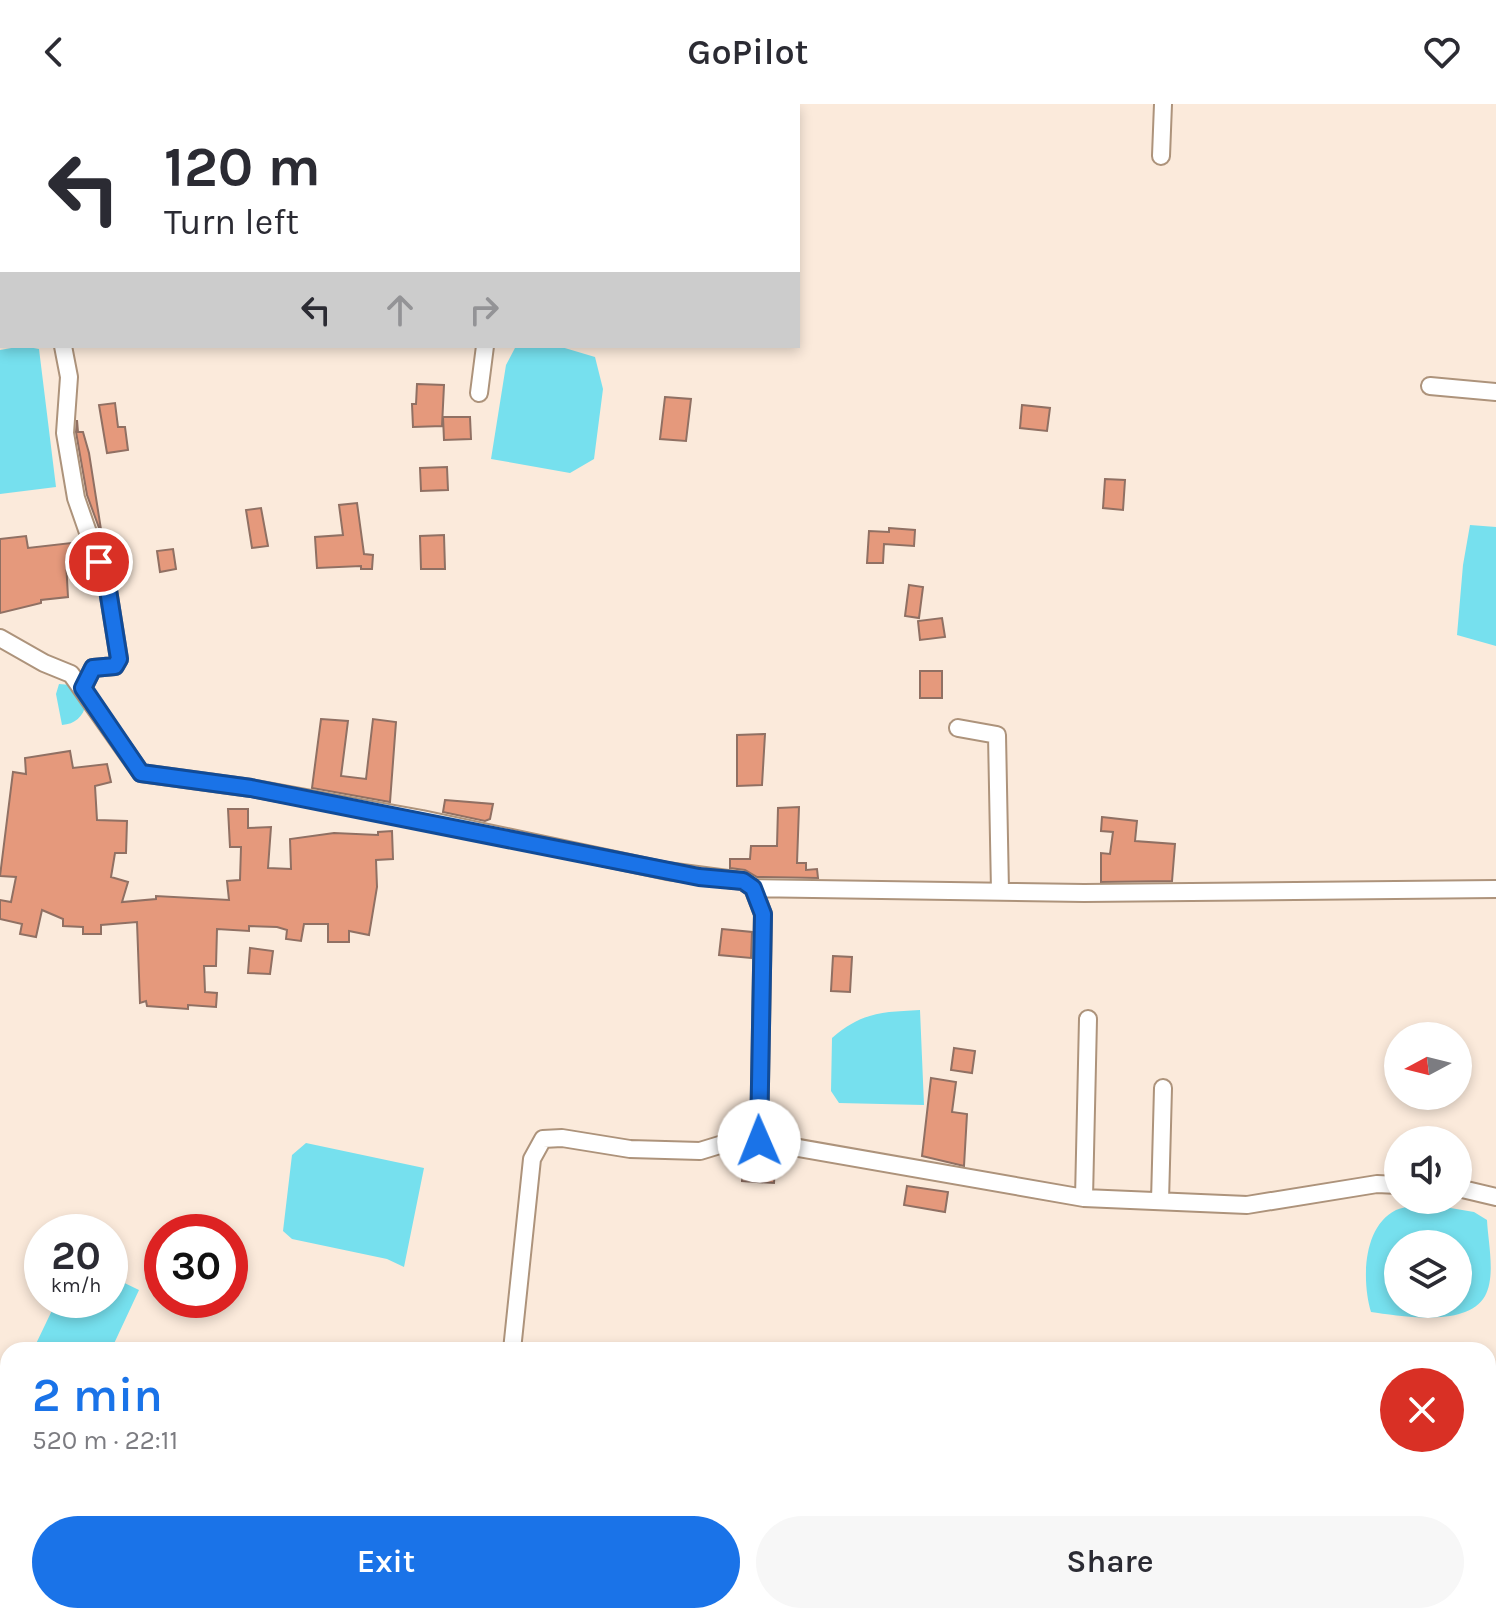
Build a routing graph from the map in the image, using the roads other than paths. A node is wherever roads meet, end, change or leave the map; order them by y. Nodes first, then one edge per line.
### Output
1 (1163, 104) edge
2 (1161, 156) dead end
3 (63, 348) edge
4 (485, 348) edge
5 (1430, 386) dead end
6 (1496, 392) edge
7 (479, 393) dead end
8 (0, 638) edge
9 (83, 688) junction
10 (958, 728) dead end
11 (753, 888) junction
12 (1496, 889) edge
13 (1000, 891) junction
14 (1088, 1019) dead end
15 (1163, 1088) dead end
16 (759, 1141) junction
17 (1384, 1184) edge
18 (1472, 1191) edge
19 (1496, 1197) edge
20 (1084, 1198) junction
21 (1160, 1201) junction
22 (513, 1342) edge

1 - 2 street
3 - 9 street
4 - 7 street
5 - 6 street
8 - 9 street
9 - 11 street
10 - 13 street
11 - 13 street
11 - 16 street
12 - 13 street
14 - 20 street
15 - 21 street
16 - 20 street
16 - 22 street
17 - 21 street
18 - 19 street
20 - 21 street

